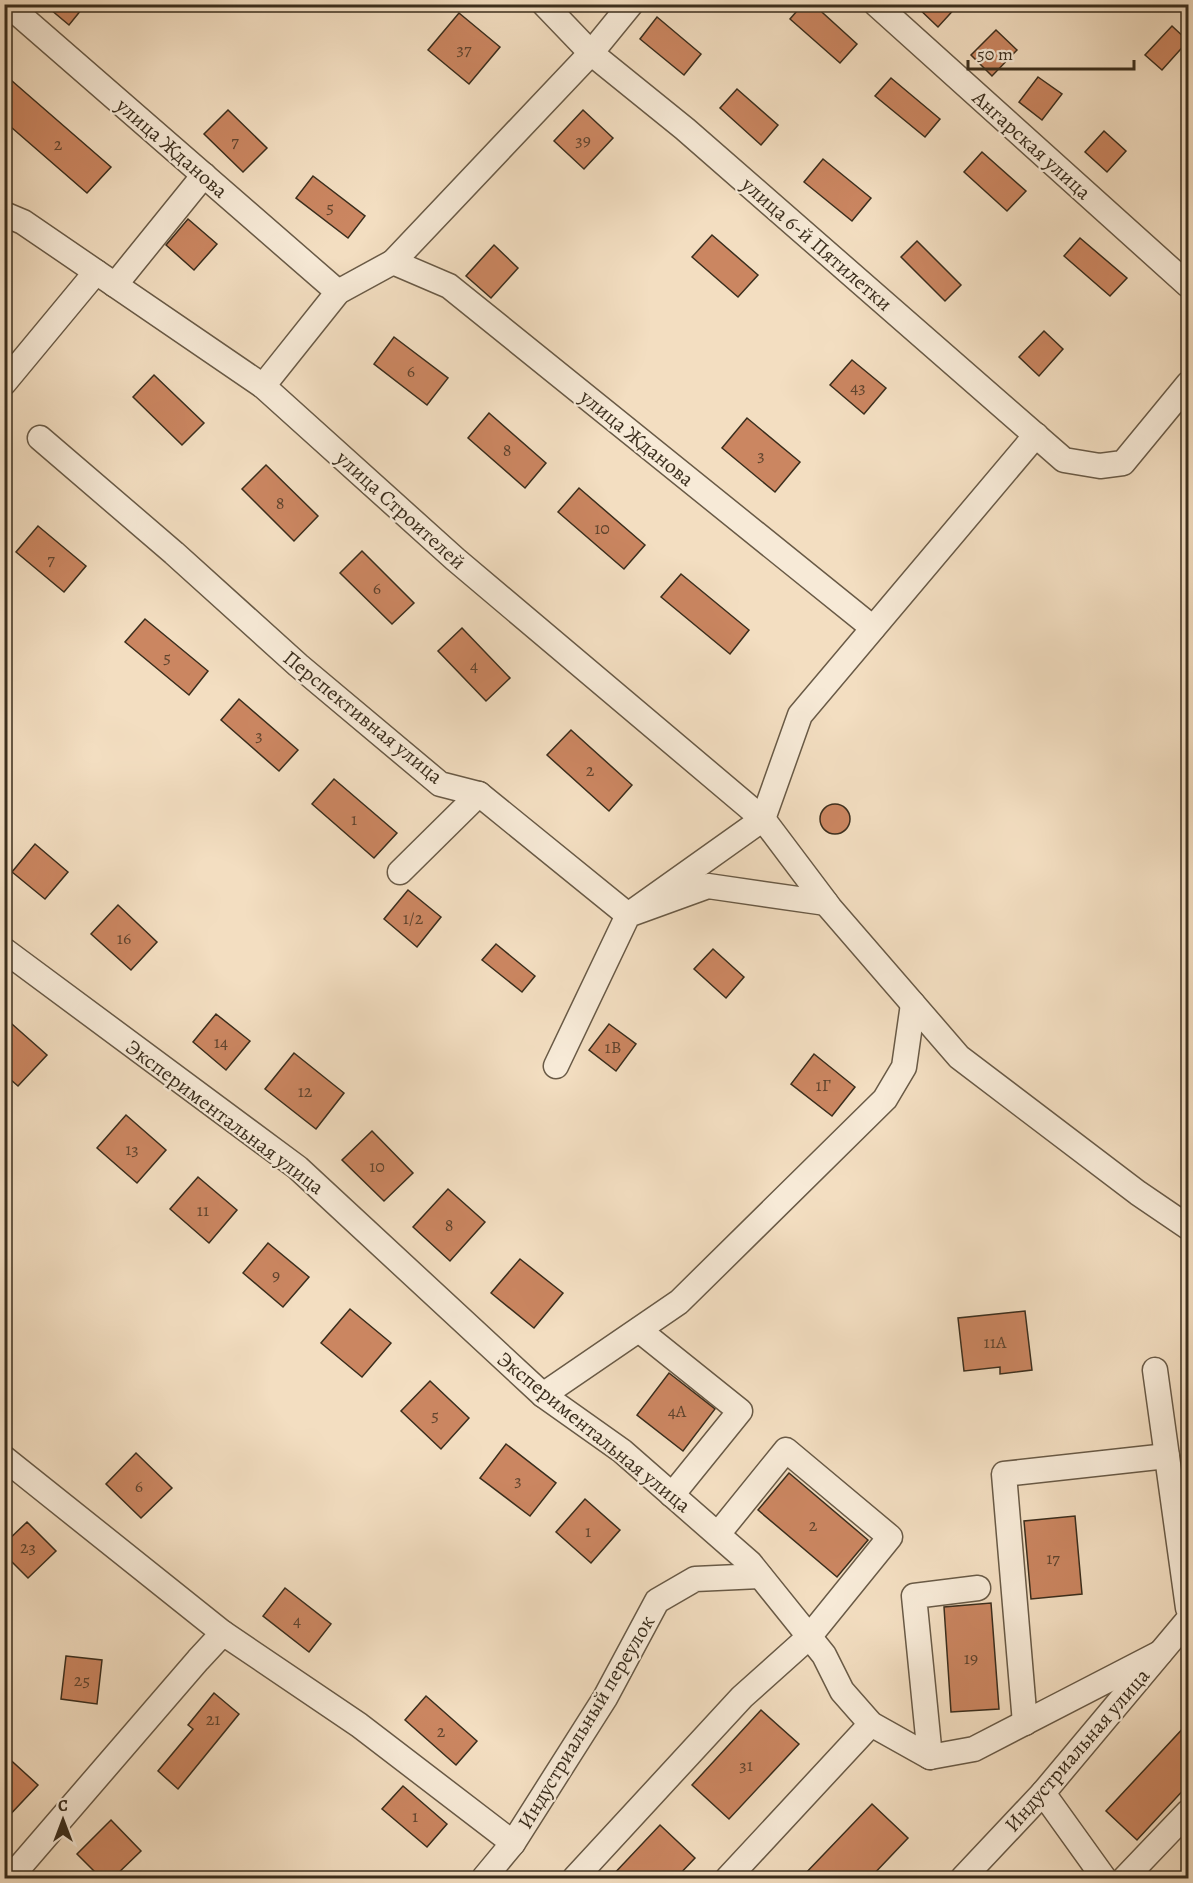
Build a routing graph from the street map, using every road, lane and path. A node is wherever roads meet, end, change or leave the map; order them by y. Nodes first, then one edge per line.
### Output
1 (7, 4) edge
2 (544, 4) edge
3 (631, 4) edge
4 (876, 4) edge
5 (591, 53) junction
6 (204, 175) junction
7 (14, 218) edge
8 (393, 262) junction
9 (105, 279) junction
10 (1188, 285) edge
11 (338, 292) junction
12 (4, 383) edge
13 (1188, 384) edge
14 (263, 386) junction
15 (1036, 435) junction
16 (40, 438) dead end
17 (873, 628) junction
18 (479, 794) junction
19 (763, 819) junction
20 (400, 872) dead end
21 (826, 903) junction
22 (628, 915) junction
23 (4, 950) edge
24 (913, 1004) junction
25 (556, 1066) dead end
26 (1188, 1227) edge
27 (639, 1330) junction
28 (1155, 1370) dead end
29 (543, 1395) junction
30 (1167, 1456) junction
31 (4, 1458) edge
32 (672, 1495) junction
33 (718, 1534) junction
34 (760, 1576) junction
35 (978, 1588) dead end
36 (1188, 1608) edge
37 (1188, 1620) edge
38 (223, 1633) junction
39 (809, 1637) junction
40 (1160, 1653) junction
41 (1025, 1723) junction
42 (871, 1724) junction
43 (930, 1757) junction
44 (1043, 1793) junction
45 (1188, 1812) edge
46 (513, 1843) junction
47 (10, 1878) edge
48 (484, 1878) edge
49 (575, 1878) edge
50 (728, 1878) edge
51 (963, 1878) edge
52 (1104, 1878) edge
53 (1125, 1878) edge

1 - 6 street, улица Жданова
2 - 5 street, улица 6-й Пятилетки
3 - 5 street
4 - 10 street, Ангарская улица
5 - 8 street
5 - 15 street, улица 6-й Пятилетки
6 - 9 street
6 - 11 street, улица Жданова
7 - 9 street, улица Строителей
8 - 11 street
8 - 17 street, улица Жданова
9 - 12 street
9 - 14 street, улица Строителей
11 - 14 street
13 - 15 street, улица 6-й Пятилетки
14 - 19 street, улица Строителей
15 - 17 street
16 - 18 street, Перспективная улица
17 - 19 street
18 - 20 street
18 - 22 street, Перспективная улица
19 - 21 street, улица Строителей
19 - 22 street
21 - 22 street
21 - 24 street, улица Строителей
22 - 25 street
23 - 29 street, Экспериментальная улица
24 - 26 street, улица Строителей
24 - 27 street
27 - 29 street
27 - 32 street
28 - 30 street
29 - 32 street, Экспериментальная улица
30 - 36 street
30 - 41 street
31 - 38 street, Индустриальный переулок
32 - 33 street, Экспериментальная улица
33 - 34 street, Экспериментальная улица
33 - 39 street
34 - 39 street, Экспериментальная улица
34 - 46 street, Индустриальный переулок
35 - 43 street
37 - 40 street, Индустриальная улица
38 - 46 street, Индустриальный переулок
38 - 47 street
39 - 42 street, Экспериментальная улица
39 - 49 street
40 - 41 street
40 - 44 street, Индустриальная улица
41 - 43 street
42 - 43 street, Экспериментальная улица
42 - 50 street
44 - 51 street, Индустриальная улица
44 - 52 street
45 - 53 street
46 - 48 street, Индустриальный переулок

